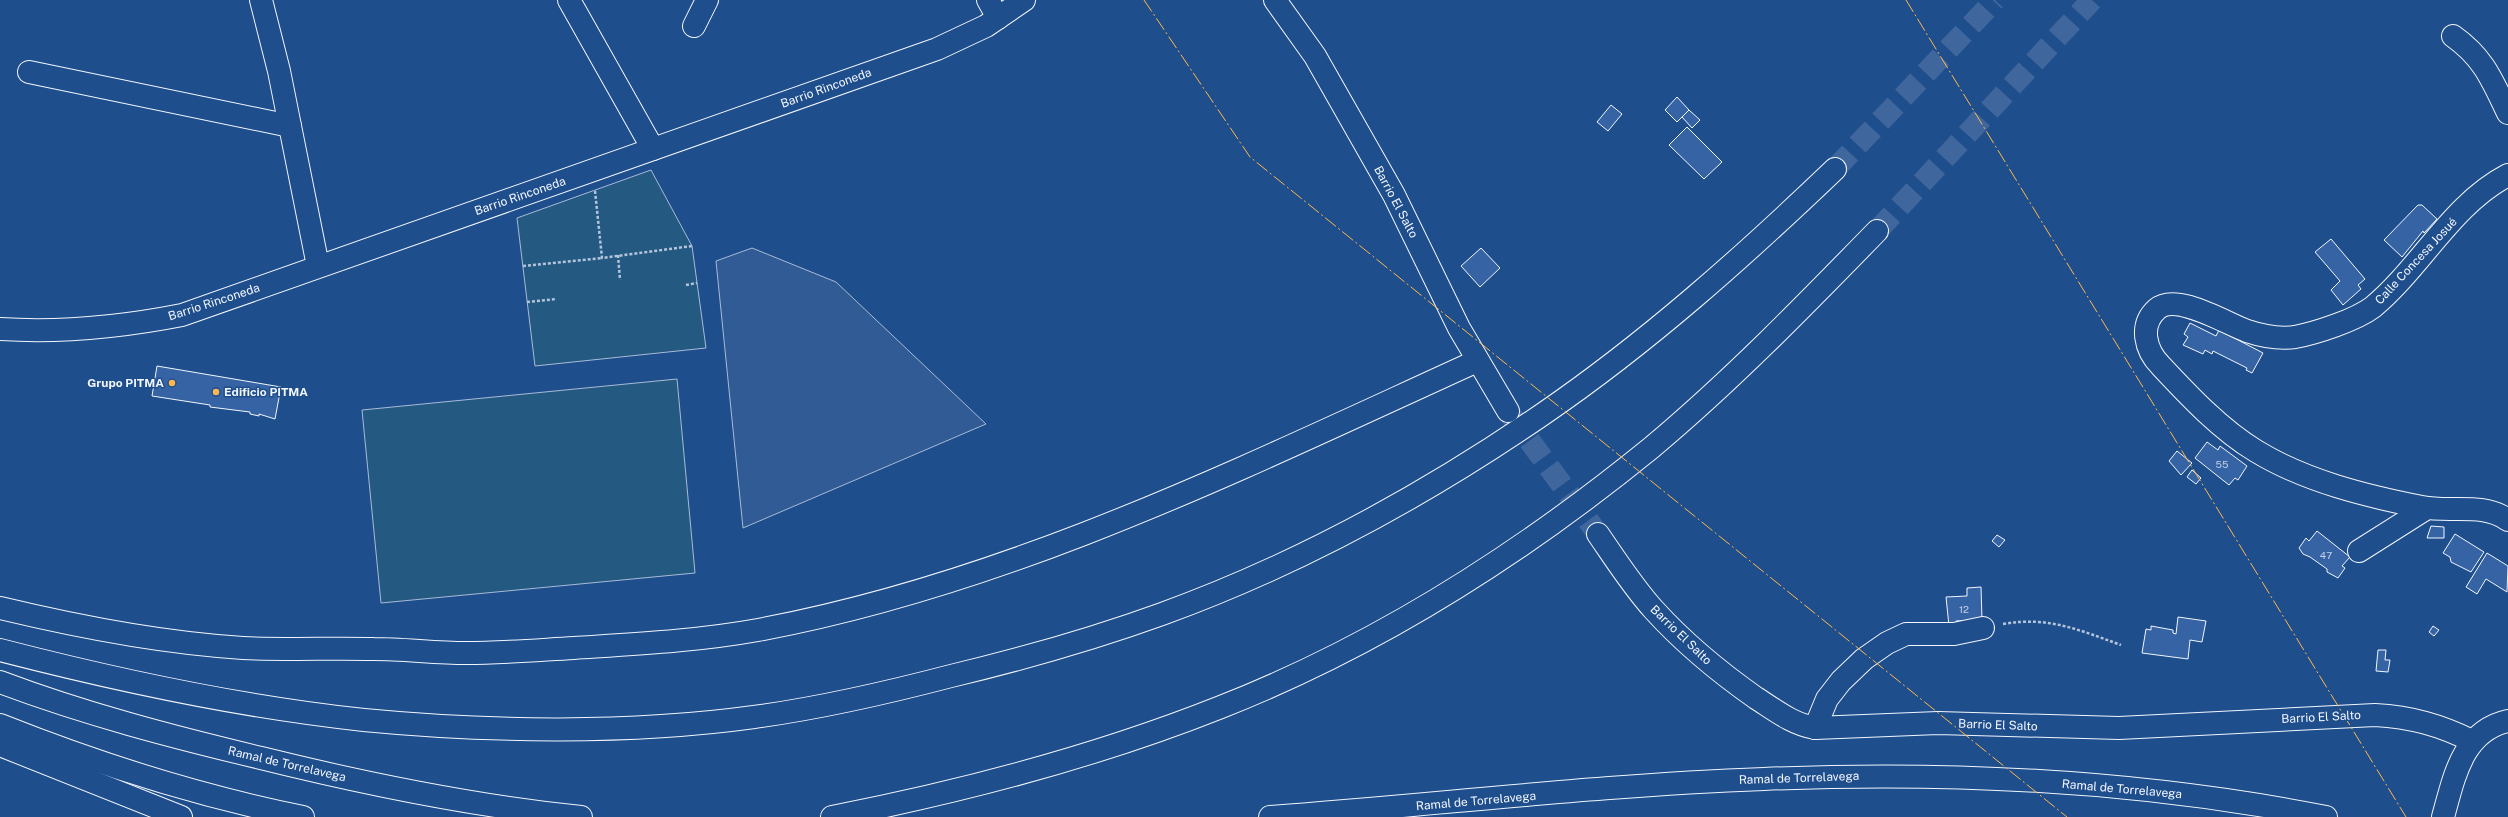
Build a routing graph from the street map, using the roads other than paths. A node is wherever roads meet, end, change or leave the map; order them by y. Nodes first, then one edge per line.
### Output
1 (261, 0) edge
2 (569, 0) edge
3 (707, 0) edge
4 (1024, 0) edge
5 (1275, 0) edge
6 (993, 9) edge
7 (694, 26) dead end
8 (2453, 36) dead end
9 (29, 72) dead end
10 (2508, 113) edge
11 (290, 126) junction
12 (653, 149) junction
13 (1835, 169) tunnel mouth
14 (2508, 175) edge
15 (1877, 231) tunnel mouth
16 (318, 266) junction
17 (0, 329) edge
18 (1477, 361) junction
19 (1508, 411) tunnel mouth
20 (2427, 508) junction
21 (2508, 520) edge
22 (1598, 534) tunnel mouth
23 (2359, 551) dead end
24 (0, 608) edge
25 (1983, 628) road end
26 (0, 650) edge
27 (0, 682) edge
28 (2508, 722) edge
29 (0, 725) edge
30 (1815, 728) junction
31 (2472, 741) junction
32 (0, 745) edge
33 (181, 817) edge
34 (303, 817) edge
35 (581, 817) edge
36 (832, 817) edge
37 (1270, 817) edge
38 (2326, 817) edge
39 (2443, 817) edge

1 - 11 main road
2 - 12 main road
3 - 7 main road
4 - 6 main road, Barrio Rinconeda
5 - 18 main road, Barrio El Salto
6 - 12 main road, Barrio Rinconeda
8 - 10 main road
9 - 11 main road
11 - 16 main road
12 - 16 main road, Barrio Rinconeda
13 - 26 main road
14 - 20 main road, Calle Concesa Josué
15 - 36 main road
16 - 17 main road, Barrio Rinconeda
18 - 19 main road, Barrio El Salto
18 - 24 main road
20 - 21 main road, Calle Concesa Josué
20 - 23 main road
22 - 30 main road, Barrio El Salto
25 - 30 main road
27 - 35 main road, Ramal de Torrelavega
28 - 31 main road
29 - 34 main road
30 - 31 main road, Barrio El Salto
31 - 39 main road
32 - 33 main road
37 - 38 main road, Ramal de Torrelavega

